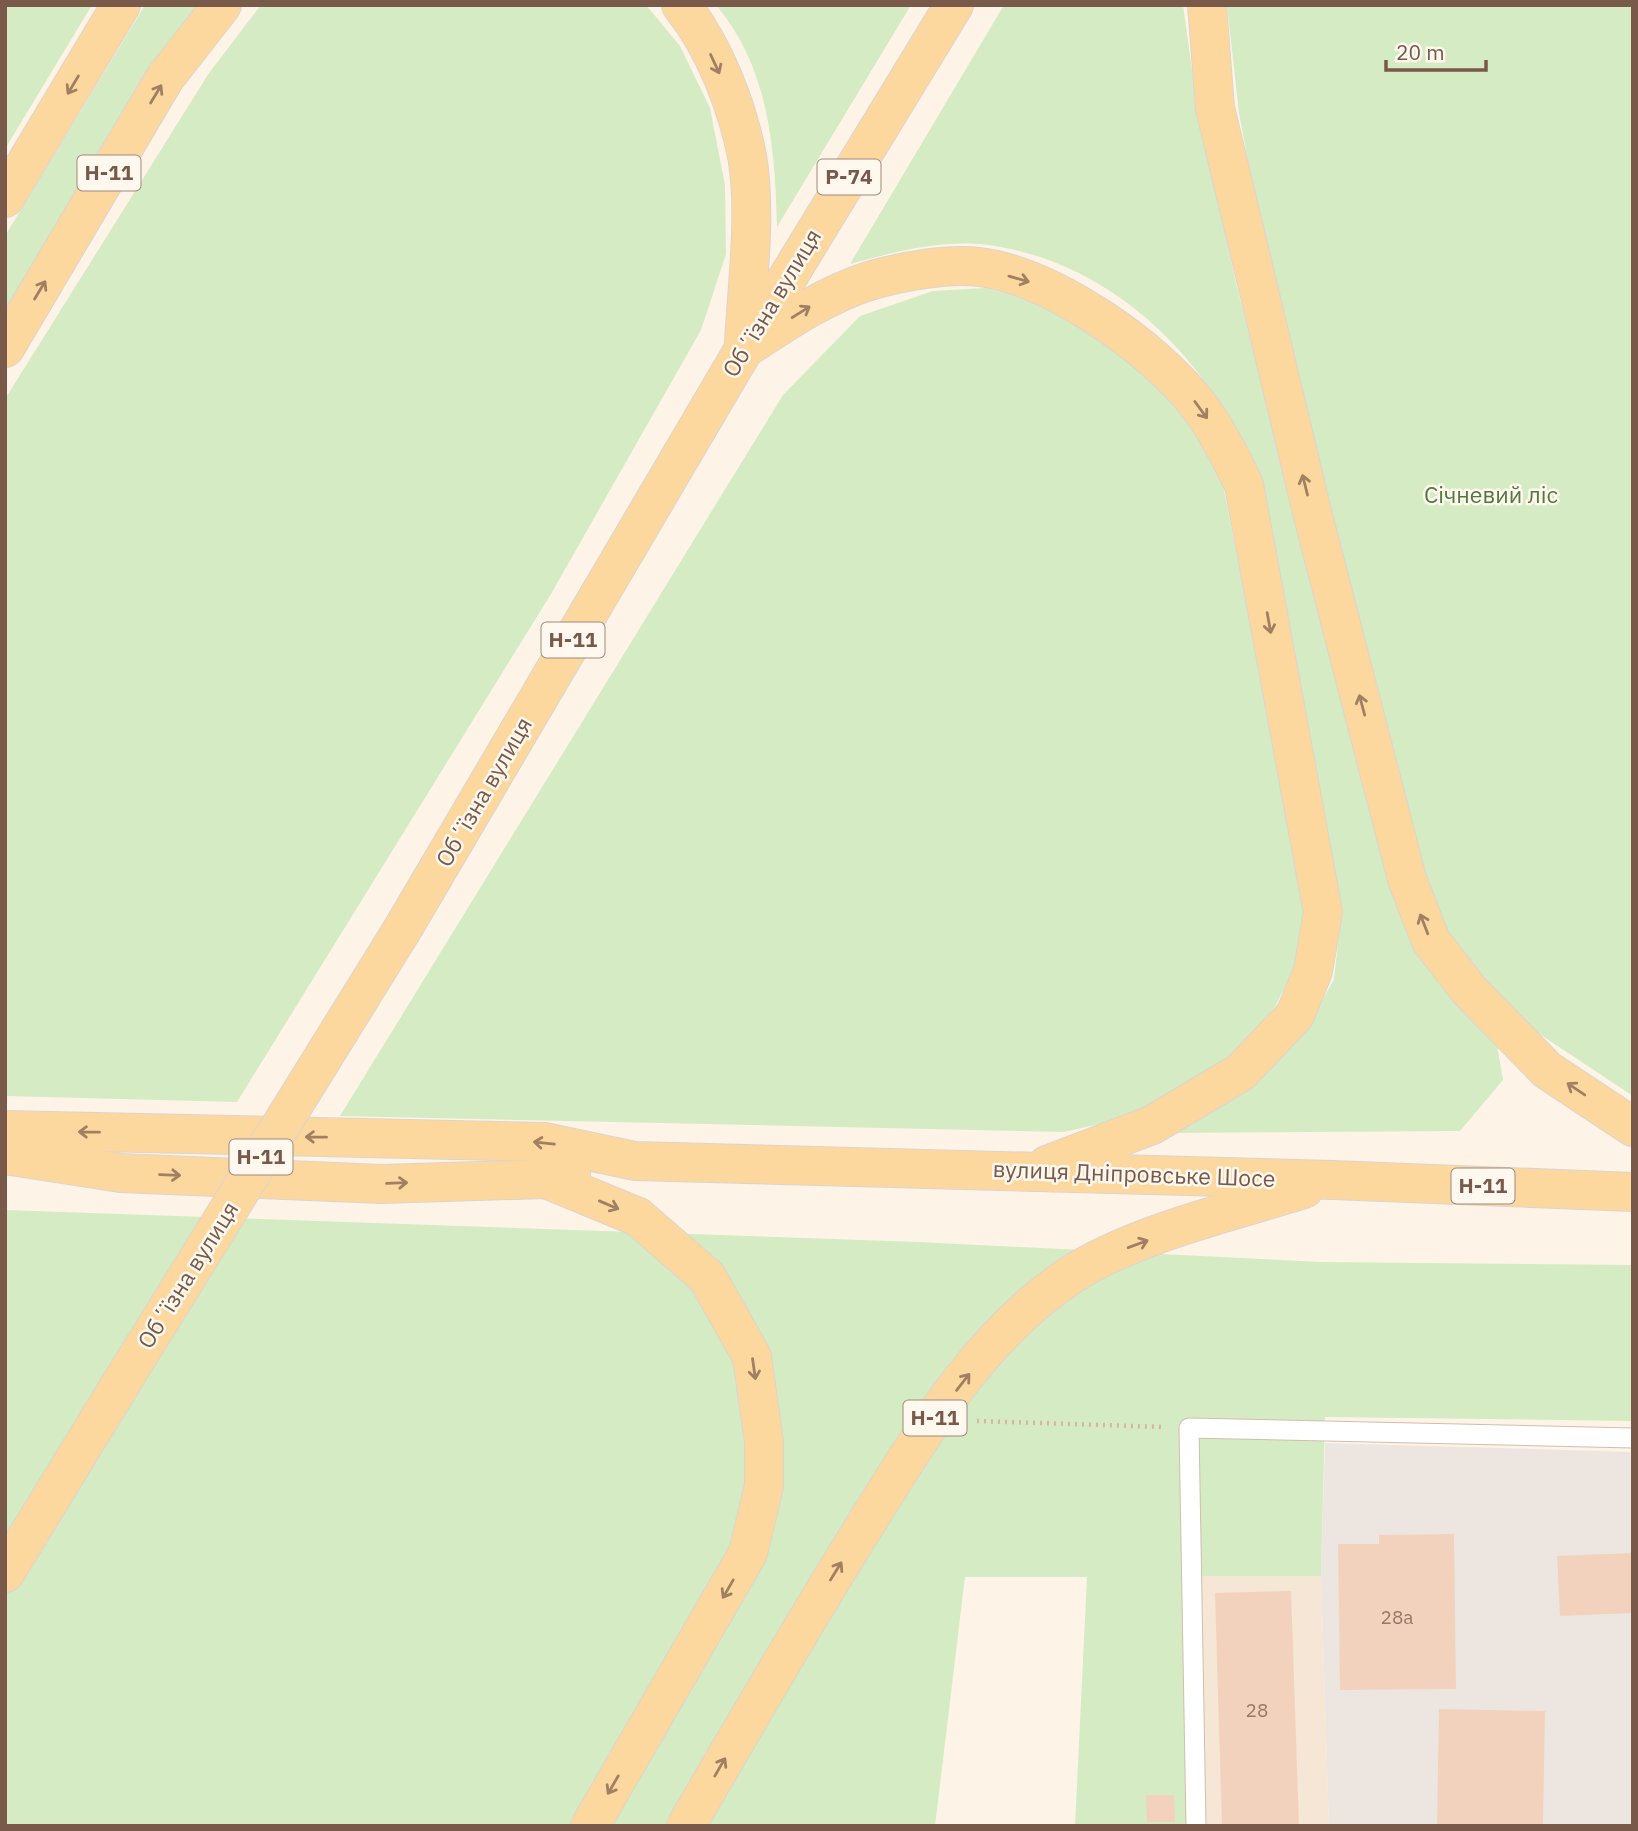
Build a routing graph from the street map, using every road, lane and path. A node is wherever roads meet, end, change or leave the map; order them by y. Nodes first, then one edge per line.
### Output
1 (121, 5) edge
2 (222, 5) edge
3 (681, 5) edge
4 (954, 5) edge
5 (1207, 5) edge
6 (5, 198) edge
7 (5, 348) edge
8 (744, 349) junction
9 (1633, 1127) edge
10 (5, 1130) edge
11 (5, 1155) edge
12 (635, 1161) junction
13 (1031, 1172) junction
14 (546, 1179) junction
15 (1333, 1180) junction
16 (1633, 1192) edge
17 (933, 1420) junction
18 (1189, 1428) junction
19 (1633, 1438) edge
20 (5, 1573) edge
21 (590, 1826) edge
22 (686, 1826) edge
23 (1196, 1826) edge

1 -> 6 main road
7 -> 2 main road, Н-11
3 -> 8 main road, Н-11
4 - 8 main road, Обʼїзна вулиця / Р-74
9 -> 5 main road
8 -> 13 main road
8 - 20 main road, Обʼїзна вулиця / Н-11, bridge
12 -> 10 main road, вулиця Дніпровське Шосе / Н-11
11 -> 14 main road, вулиця Дніпровське Шосе
12 - 13 main road, вулиця Дніпровське Шосе / Н-11
12 - 14 main road, вулиця Дніпровське Шосе
13 - 15 main road, вулиця Дніпровське Шосе / Н-11
14 -> 21 main road
15 - 16 main road, вулиця Дніпровське Шосе / Н-11
17 -> 15 main road, Н-11
17 - 18 path
22 -> 17 main road, Н-11
18 - 19 lane
18 - 23 lane

